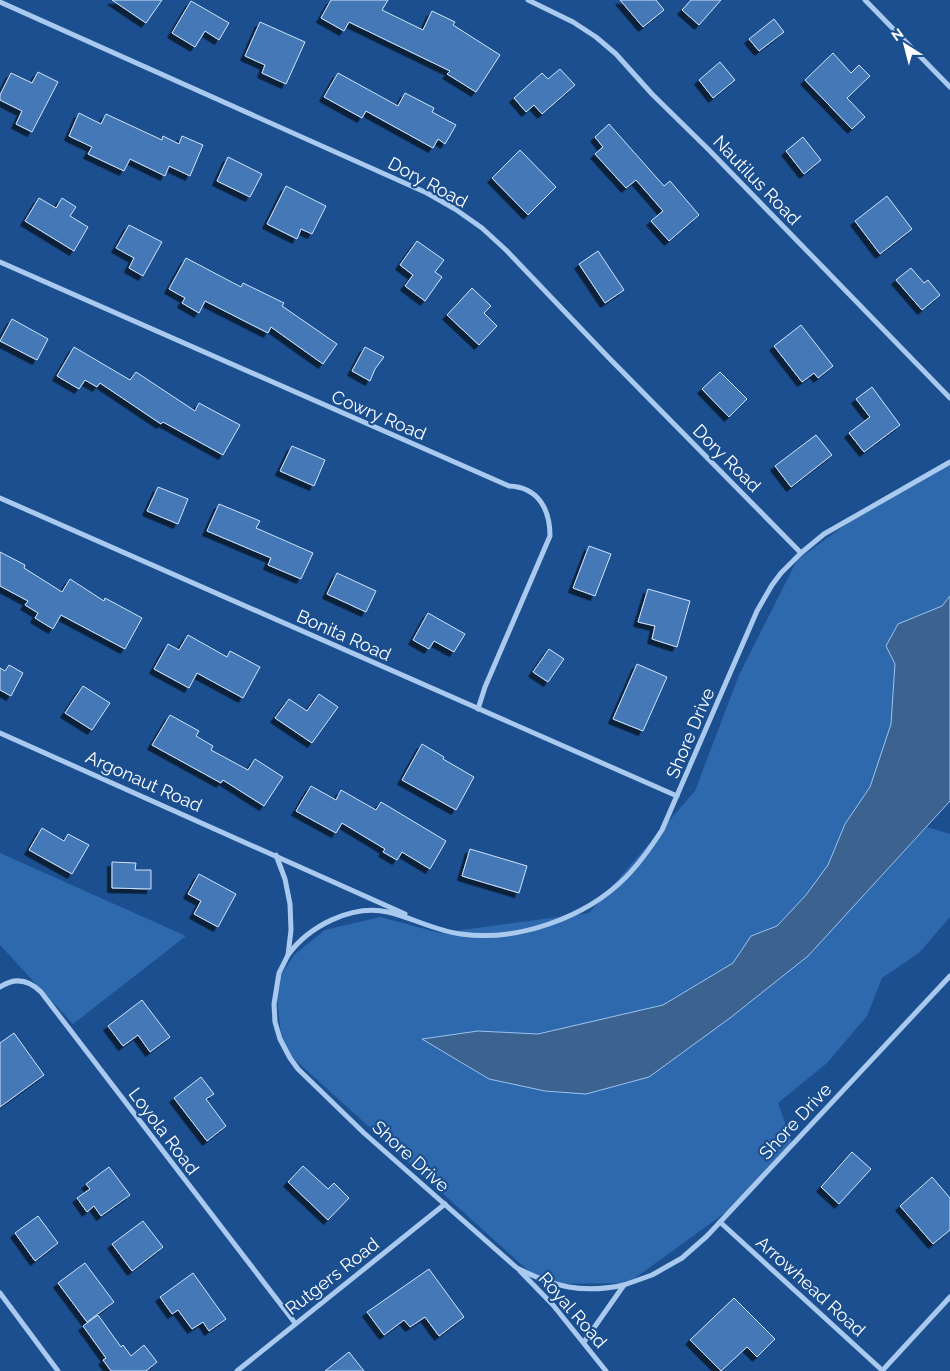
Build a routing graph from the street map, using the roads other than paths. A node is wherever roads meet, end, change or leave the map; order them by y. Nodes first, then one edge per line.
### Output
1 (528, 0) edge
2 (865, 0) edge
3 (0, 2) edge
4 (950, 87) edge
5 (0, 262) edge
6 (950, 398) edge
7 (950, 462) edge
8 (0, 498) edge
9 (801, 552) junction
10 (478, 709) junction
11 (0, 733) edge
12 (677, 796) junction
13 (276, 855) junction
14 (416, 920) junction
15 (288, 955) junction
16 (950, 976) edge
17 (0, 988) edge
18 (445, 1204) junction
19 (720, 1222) junction
20 (518, 1268) junction
21 (624, 1285) junction
22 (0, 1293) edge
23 (950, 1297) edge
24 (295, 1323) junction
25 (584, 1342) junction
26 (58, 1371) edge
27 (237, 1371) edge
28 (606, 1371) edge
29 (882, 1371) edge

1 - 6 street, Nautilus Road
2 - 4 street
3 - 9 street, Dory Road
5 - 10 street, Cowry Road
7 - 9 street, Shore Drive
8 - 10 street, Bonita Road
9 - 12 street, Shore Drive
10 - 12 street, Bonita Road
11 - 13 street, Argonaut Road
12 - 14 street, Shore Drive
13 - 14 street, Shore Drive
13 - 15 street, Shore Drive
14 - 15 street, Shore Drive
15 - 18 street, Shore Drive
16 - 19 street, Shore Drive
17 - 24 street, Loyola Road
18 - 20 street, Shore Drive
18 - 24 street, Rutgers Road
19 - 21 street, Shore Drive
19 - 29 street, Arrowhead Road
20 - 21 street, Shore Drive
20 - 25 street, Royal Road
21 - 25 street
22 - 26 street
23 - 29 street
24 - 27 street, Rutgers Road
25 - 28 street, Royal Road

